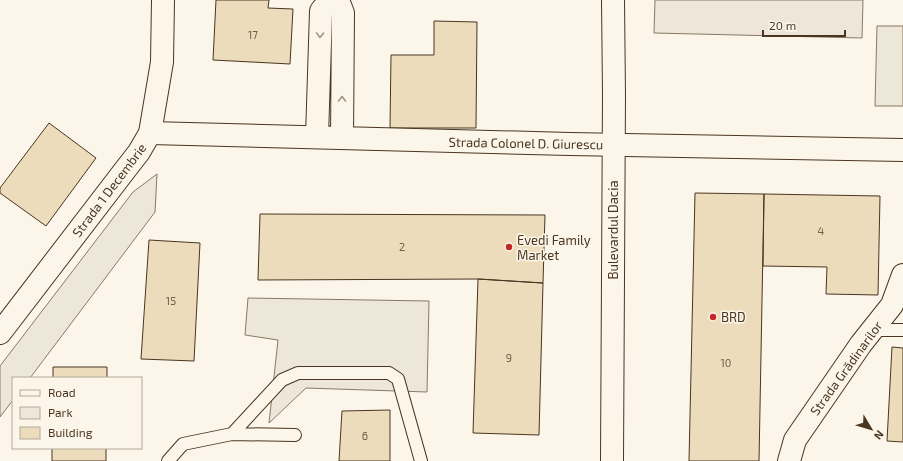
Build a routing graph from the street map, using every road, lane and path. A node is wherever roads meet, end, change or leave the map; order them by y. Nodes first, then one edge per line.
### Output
1 (163, 0) edge
2 (330, 0) edge
3 (338, 0) edge
4 (613, 0) edge
5 (150, 133) junction
6 (317, 137) junction
7 (342, 138) junction
8 (614, 145) junction
9 (903, 150) edge
10 (903, 275) edge
11 (872, 330) junction
12 (903, 330) edge
13 (0, 333) edge
14 (232, 434) junction
15 (295, 435) dead end
16 (168, 461) edge
17 (421, 461) edge
18 (612, 461) edge
19 (789, 461) edge

1 - 5 street, Strada 1 Decembrie
2 -> 6 street
7 -> 3 street
4 - 8 street, Bulevardul Dacia
5 - 6 street, Strada Colonel D. Giurescu
5 - 13 street, Strada 1 Decembrie
6 - 7 street, Strada Colonel D. Giurescu
7 - 8 street, Strada Colonel D. Giurescu
8 - 9 street, Strada Colonel D. Giurescu
8 - 18 street, Bulevardul Dacia
10 - 11 street, Strada Grădinarilor
11 - 12 lane
11 - 19 street, Strada Grădinarilor
14 - 15 lane
14 - 16 lane
14 - 17 lane

